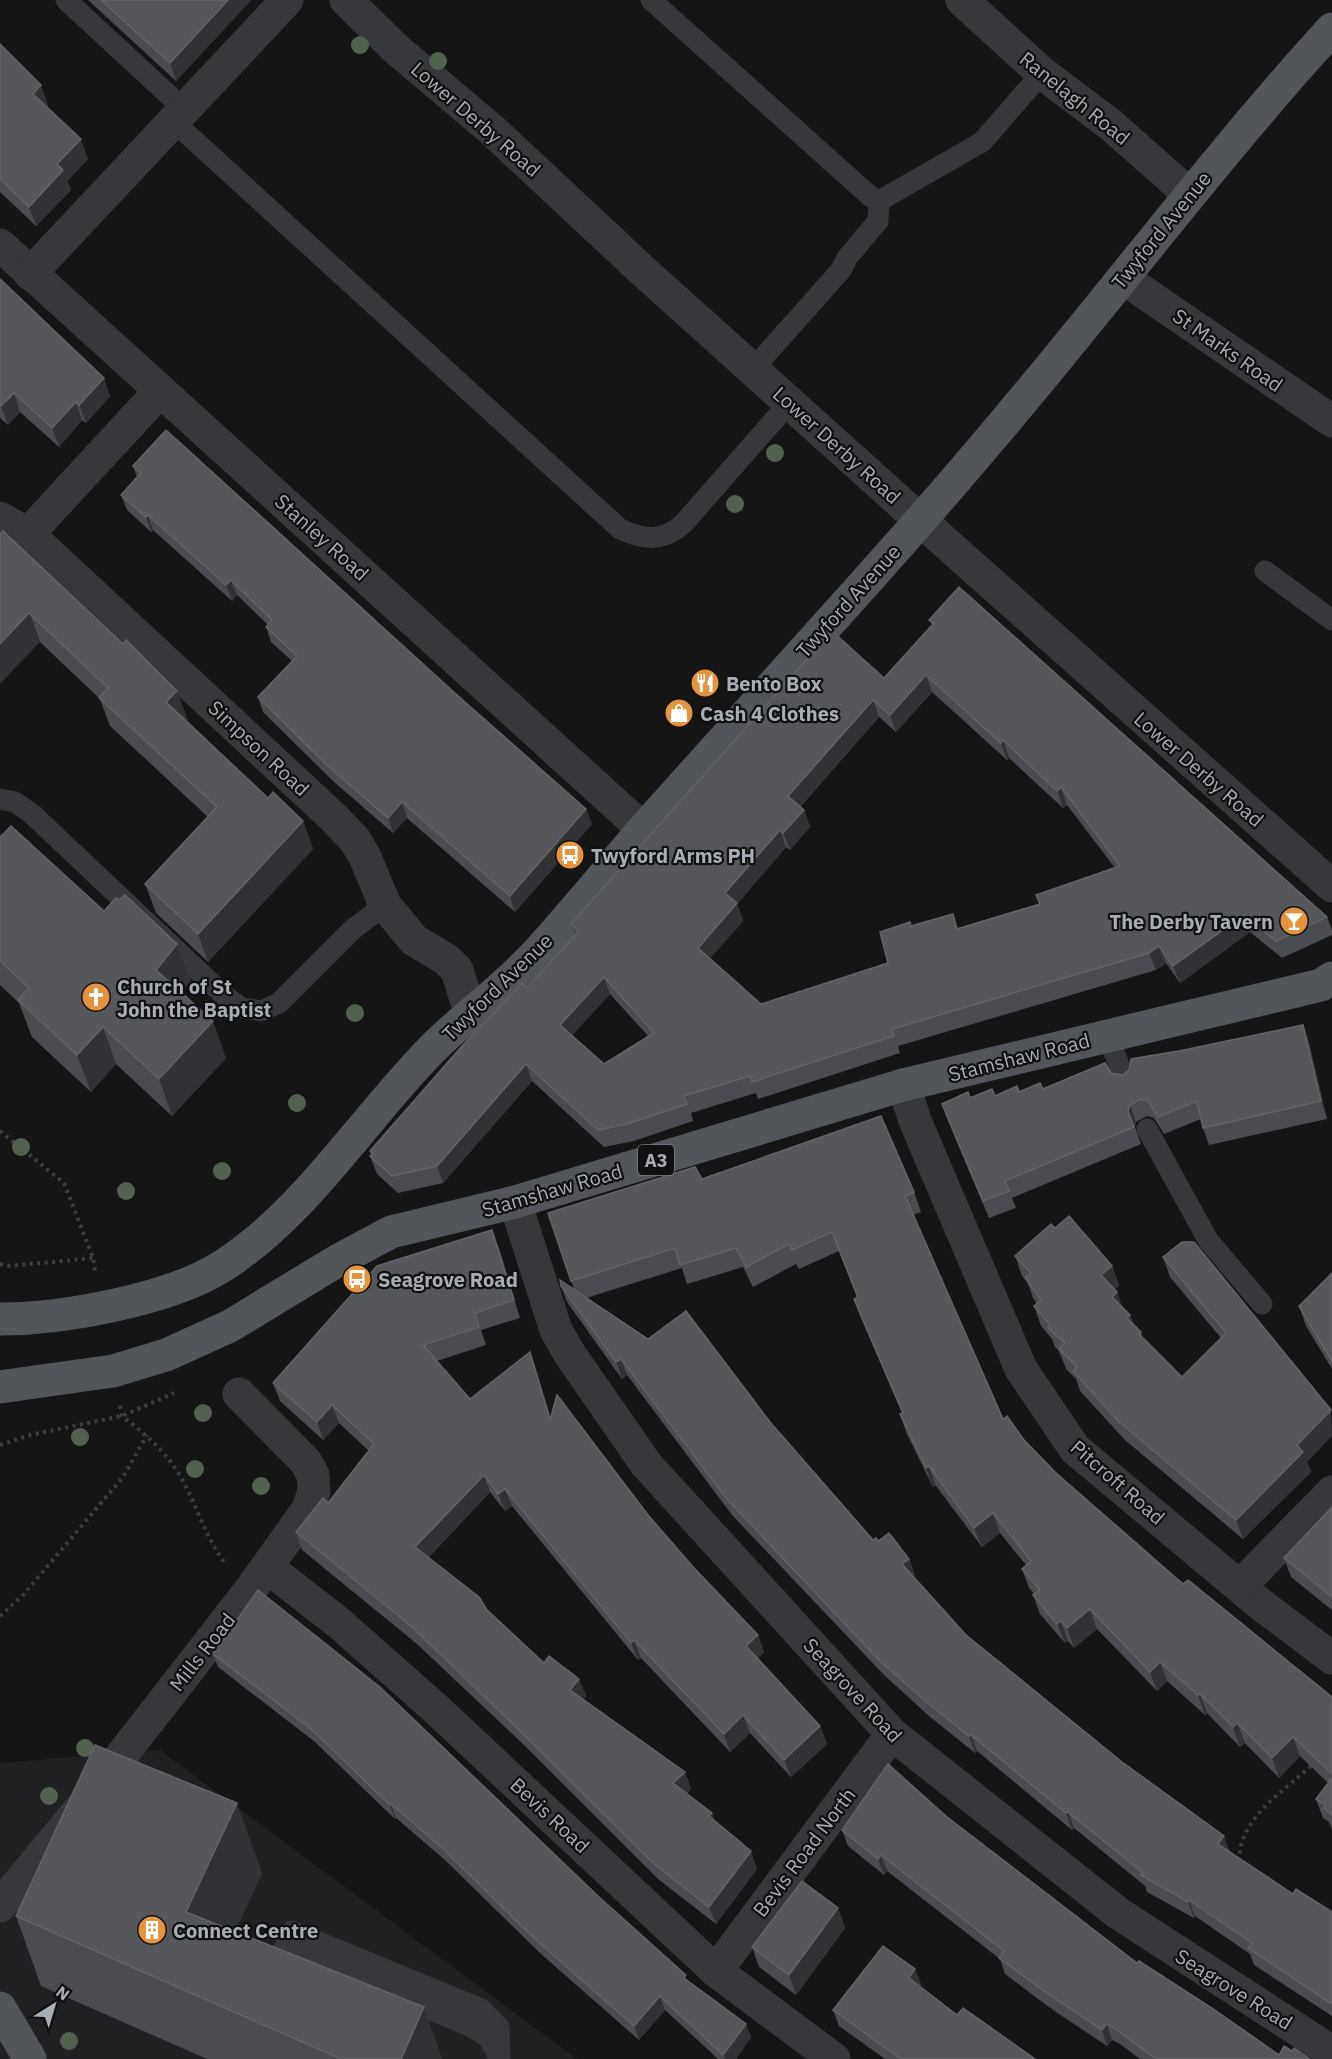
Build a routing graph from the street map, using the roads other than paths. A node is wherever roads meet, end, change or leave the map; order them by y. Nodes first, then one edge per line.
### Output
1 (66, 0) edge
2 (287, 0) edge
3 (346, 0) edge
4 (651, 0) edge
5 (962, 0) edge
6 (1332, 29) edge
7 (1042, 73) junction
8 (178, 115) junction
9 (1189, 194) junction
10 (879, 201) junction
11 (0, 245) edge
12 (30, 274) junction
13 (1123, 278) junction
14 (753, 369) junction
15 (160, 391) junction
16 (790, 402) junction
17 (1332, 421) edge
18 (0, 518) edge
19 (920, 520) junction
20 (28, 534) junction
21 (1265, 571) dead end
22 (1332, 620) edge
23 (0, 799) edge
24 (643, 829) junction
25 (1332, 886) edge
26 (385, 905) junction
27 (1332, 978) edge
28 (471, 1012) junction
29 (1107, 1035) junction
30 (1125, 1080) edge
31 (903, 1085) junction
32 (1147, 1130) dead end
33 (515, 1202) junction
34 (1262, 1304) dead end
35 (0, 1319) edge
36 (0, 1387) edge
37 (239, 1394) dead end
38 (1332, 1492) edge
39 (267, 1567) junction
40 (1241, 1585) junction
41 (1332, 1658) edge
42 (892, 1734) junction
43 (0, 1906) edge
44 (717, 1971) junction
45 (0, 2008) edge
46 (1332, 2052) edge
47 (30, 2059) edge
48 (500, 2059) edge
49 (834, 2059) edge

1 - 8 lane
2 - 8 street
3 - 14 street, Lower Derby Road
4 - 10 lane
5 - 7 street, Ranelagh Road
6 - 9 main road, Twyford Avenue
7 - 9 street, Ranelagh Road
7 - 10 lane
8 - 12 street
8 - 16 lane
9 - 13 main road, Twyford Avenue
10 - 14 lane
11 - 12 street, Stanley Road
12 - 15 street, Stanley Road
13 - 17 street, St Marks Road
13 - 19 main road, Twyford Avenue
14 - 16 street, Lower Derby Road
15 - 20 street
15 - 24 street, Stanley Road
16 - 19 street, Lower Derby Road
18 - 20 street, Simpson Road
19 - 24 main road, Twyford Avenue
19 - 25 street, Lower Derby Road
20 - 26 street, Simpson Road
21 - 22 lane
23 - 26 lane
24 - 28 main road, Twyford Avenue
26 - 28 street, Simpson Road
27 - 29 main road, Stamshaw Road / A3
28 - 35 main road, Twyford Avenue
29 - 30 lane
29 - 31 main road, Stamshaw Road / A3
31 - 33 main road, Stamshaw Road / A3
31 - 40 street, Pitcroft Road
32 - 34 lane
33 - 36 main road, Stamshaw Road / A3
33 - 42 street, Seagrove Road
37 - 39 street, Mills Road
38 - 40 street
39 - 43 street, Mills Road
39 - 44 street, Bevis Road
40 - 41 street, Pitcroft Road
42 - 44 street, Bevis Road North
42 - 46 street, Seagrove Road
44 - 49 street, Bevis Road
45 - 47 main road
48 - 48 lane

